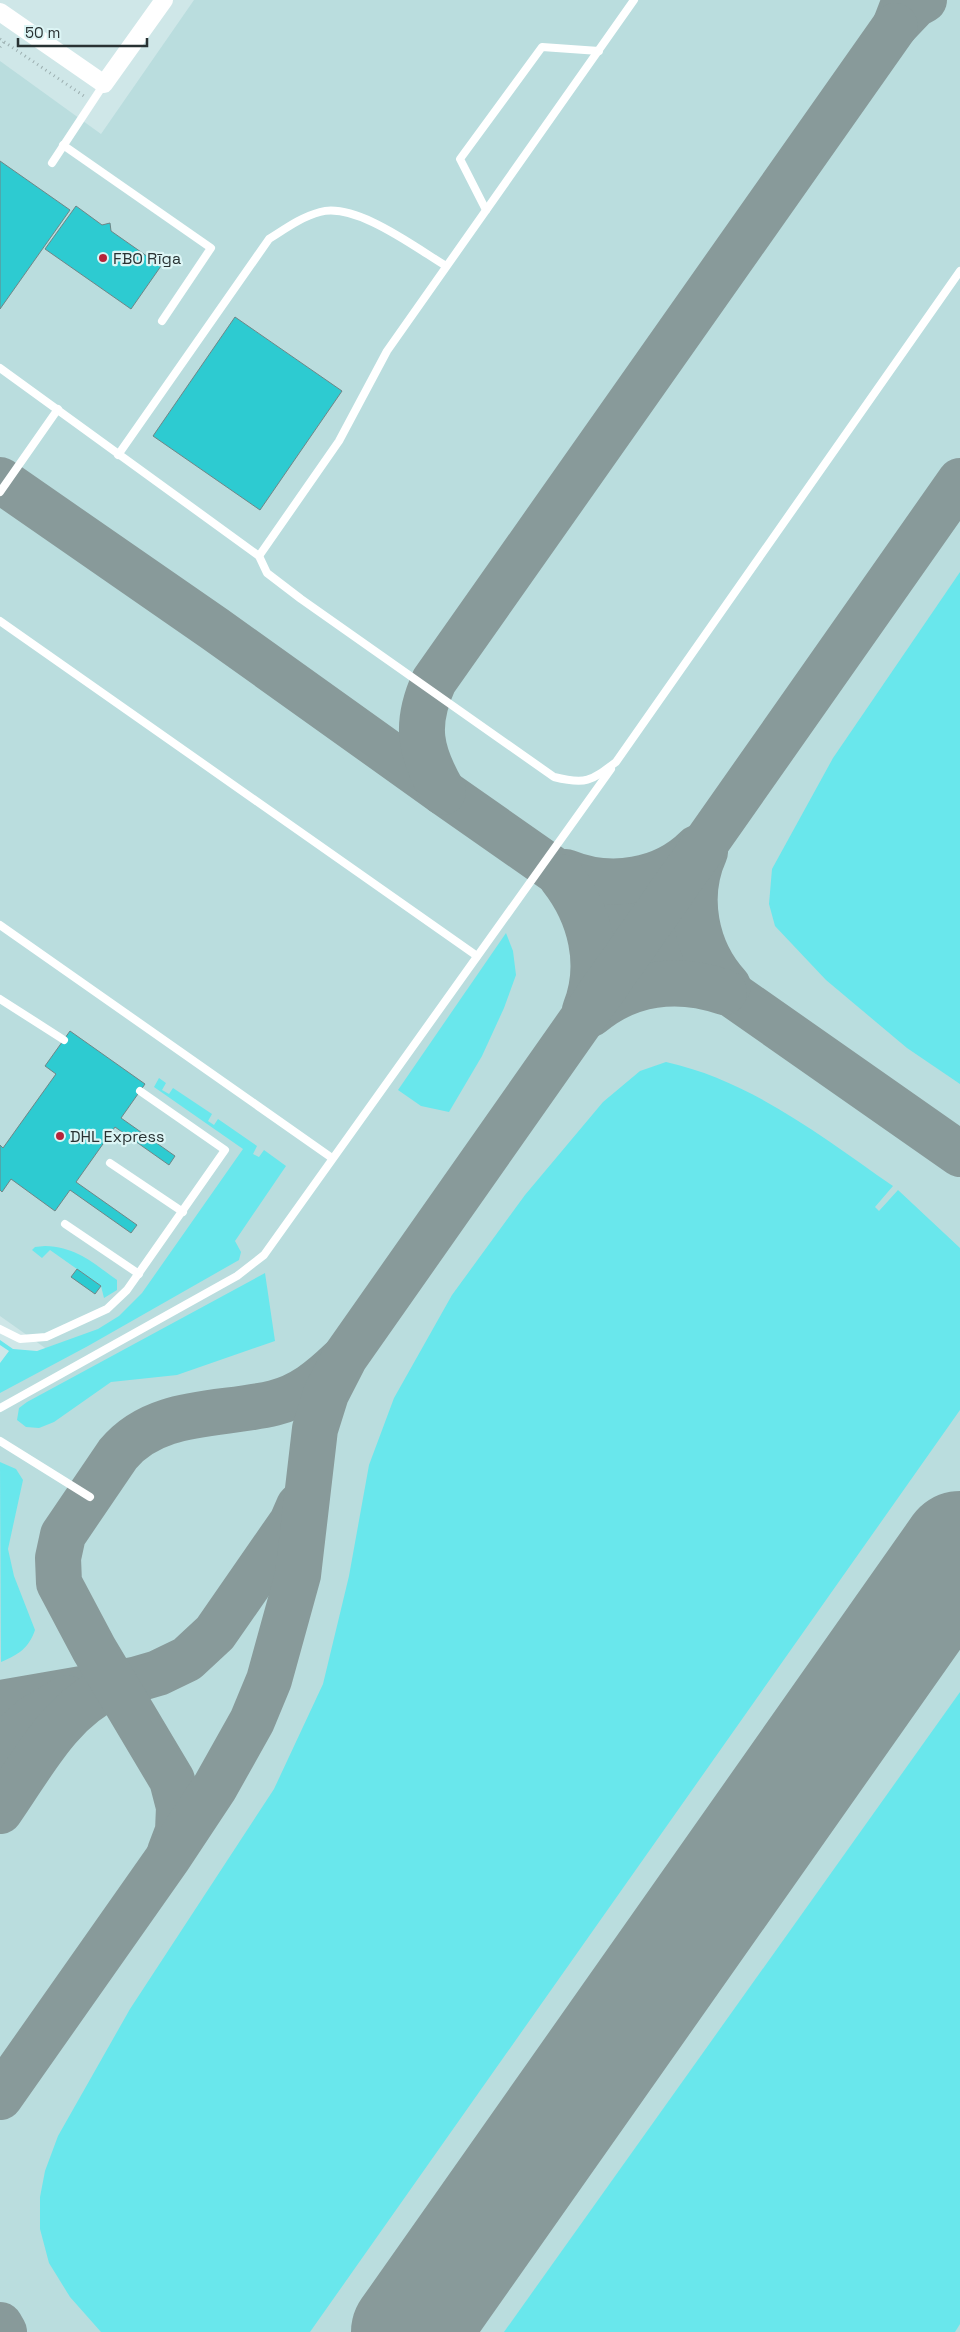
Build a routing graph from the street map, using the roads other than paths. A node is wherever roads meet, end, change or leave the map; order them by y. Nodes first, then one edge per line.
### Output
1 (164, 0) edge
2 (634, 0) edge
3 (0, 12) edge
4 (599, 51) junction
5 (104, 84) junction
6 (63, 145) junction
7 (52, 163) dead end
8 (486, 210) junction
9 (446, 266) junction
10 (960, 271) edge
11 (162, 321) dead end
12 (0, 368) edge
13 (58, 409) junction
14 (118, 455) junction
15 (0, 492) edge
16 (258, 556) junction
17 (0, 622) edge
18 (616, 762) junction
19 (0, 925) edge
20 (477, 956) junction
21 (0, 998) edge
22 (64, 1040) dead end
23 (140, 1091) dead end
24 (332, 1158) junction
25 (110, 1163) dead end
26 (183, 1212) junction
27 (65, 1224) dead end
28 (139, 1274) junction
29 (0, 1329) edge
30 (0, 1408) edge
31 (0, 1441) edge
32 (90, 1497) dead end

1 - 5 street
2 - 4 lane
3 - 5 street
4 - 8 lane
4 - 8 lane
5 - 6 lane
6 - 7 lane
6 - 11 lane
8 - 9 lane
9 - 14 lane
9 - 16 lane
10 - 18 lane
12 - 13 lane
13 - 14 lane
13 - 15 lane
14 - 16 lane
16 - 18 lane
17 - 20 lane
18 - 20 lane
19 - 24 lane
20 - 24 lane
21 - 22 lane
23 - 26 lane
24 - 30 lane
25 - 26 lane
26 - 28 lane
27 - 28 lane
28 - 29 lane
31 - 32 lane

